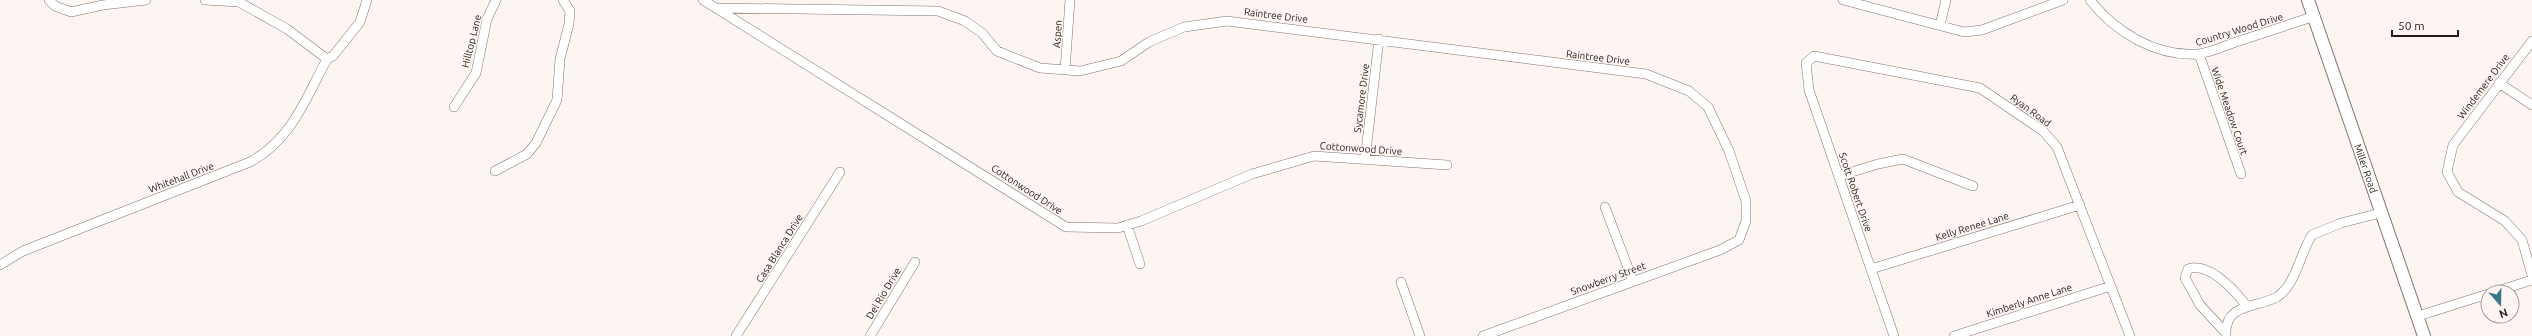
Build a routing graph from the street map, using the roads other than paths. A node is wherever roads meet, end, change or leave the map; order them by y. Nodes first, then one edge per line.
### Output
1 (49, 0) edge
2 (146, 0) edge
3 (205, 0) edge
4 (367, 0) edge
5 (496, 0) edge
6 (563, 0) edge
7 (703, 0) edge
8 (1070, 0) edge
9 (1843, 0) edge
10 (1946, 0) edge
11 (2063, 0) edge
12 (2090, 0) edge
13 (2308, 0) edge
14 (717, 8) junction
15 (2315, 16) junction
16 (1940, 25) junction
17 (1379, 39) junction
18 (2532, 41) edge
19 (2199, 54) junction
20 (1814, 56) joint
21 (327, 59) junction
22 (1065, 70) junction
23 (2499, 83) junction
24 (2532, 105) edge
25 (454, 107) dead end
26 (1365, 160) junction
27 (1447, 165) dead end
28 (495, 172) dead end
29 (840, 172) dead end
30 (2240, 174) dead end
31 (1839, 176) junction
32 (1973, 186) dead end
33 (2080, 205) junction
34 (1605, 207) dead end
35 (2380, 213) junction
36 (1127, 225) junction
37 (1739, 240) joint
38 (915, 262) dead end
39 (1140, 264) dead end
40 (0, 265) edge
41 (1871, 269) junction
42 (2532, 275) edge
43 (2532, 280) edge
44 (1633, 281) junction
45 (1401, 282) dead end
46 (2519, 284) edge
47 (2111, 286) junction
48 (2480, 297) edge
49 (2246, 305) junction
50 (2418, 316) junction
51 (2225, 334) edge
52 (736, 336) edge
53 (870, 336) edge
54 (1420, 336) edge
55 (1483, 336) edge
56 (1894, 336) edge
57 (1954, 336) edge
58 (2130, 336) edge
59 (2424, 336) edge

1 - 2 street
3 - 21 street
4 - 21 street, Whitehall Drive
5 - 25 street, Hilltop Lane
6 - 28 street
7 - 14 street, Cottonwood Drive
8 - 22 street, Aspen
9 - 16 street
10 - 16 street
11 - 16 street
12 - 19 street, Country Wood Drive
13 - 15 street, Miller Road
14 - 22 street, Raintree Drive
14 - 36 street, Cottonwood Drive
15 - 19 street, Country Wood Drive
15 - 35 street, Miller Road
17 - 22 street, Raintree Drive
17 - 26 street, Sycamore Drive
17 - 37 street, Raintree Drive
18 - 23 street, Windemere Drive
19 - 30 street, Wide Meadow Court
20 - 31 street, Scott Robert Drive
20 - 33 street, Ryan Road
21 - 40 street, Whitehall Drive
23 - 24 street
23 - 42 street, Windemere Drive
26 - 27 street, Cottonwood Drive
26 - 36 street, Cottonwood Drive
29 - 52 street, Casa Blanca Drive
31 - 32 street
31 - 41 street, Scott Robert Drive
33 - 41 street, Kelly Renee Lane
33 - 47 street, Ryan Road
34 - 44 street
35 - 49 street
35 - 50 street, Miller Road
36 - 39 street
37 - 44 street, Snowberry Street
38 - 53 street, Del Rio Drive
41 - 56 street, Scott Robert Drive
43 - 46 street
44 - 55 street, Snowberry Street
45 - 54 street
47 - 57 street, Kimberly Anne Lane
47 - 58 street, Ryan Road
48 - 50 street
49 - 51 street
49 - 51 street
50 - 59 street, Miller Road

